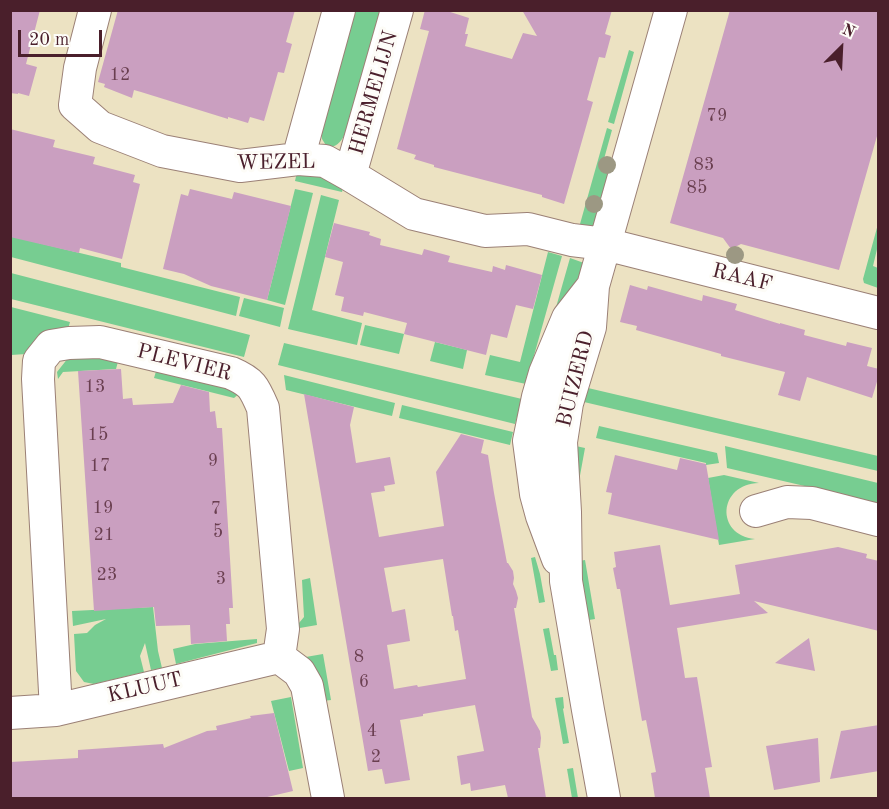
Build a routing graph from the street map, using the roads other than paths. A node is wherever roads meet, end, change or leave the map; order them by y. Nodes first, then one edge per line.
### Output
1 (95, 10) edge
2 (339, 10) edge
3 (397, 10) edge
4 (671, 10) edge
5 (298, 159) junction
6 (350, 175) junction
7 (605, 244) junction
8 (879, 313) edge
9 (756, 511) dead end
10 (879, 520) edge
11 (279, 657) junction
12 (56, 710) junction
13 (10, 713) edge
14 (328, 798) edge
15 (604, 798) edge

1 - 5 street, WEZEL
2 - 5 street
3 - 6 street, HERMELIJN
4 - 7 street, BUIZERD
5 - 6 street, WEZEL
6 - 7 street, WEZEL
7 - 8 street, RAAF
7 - 15 street, BUIZERD
9 - 10 street
11 - 12 street, KLUUT
11 - 12 street, PLEVIER
11 - 14 street
12 - 13 street, KLUUT

